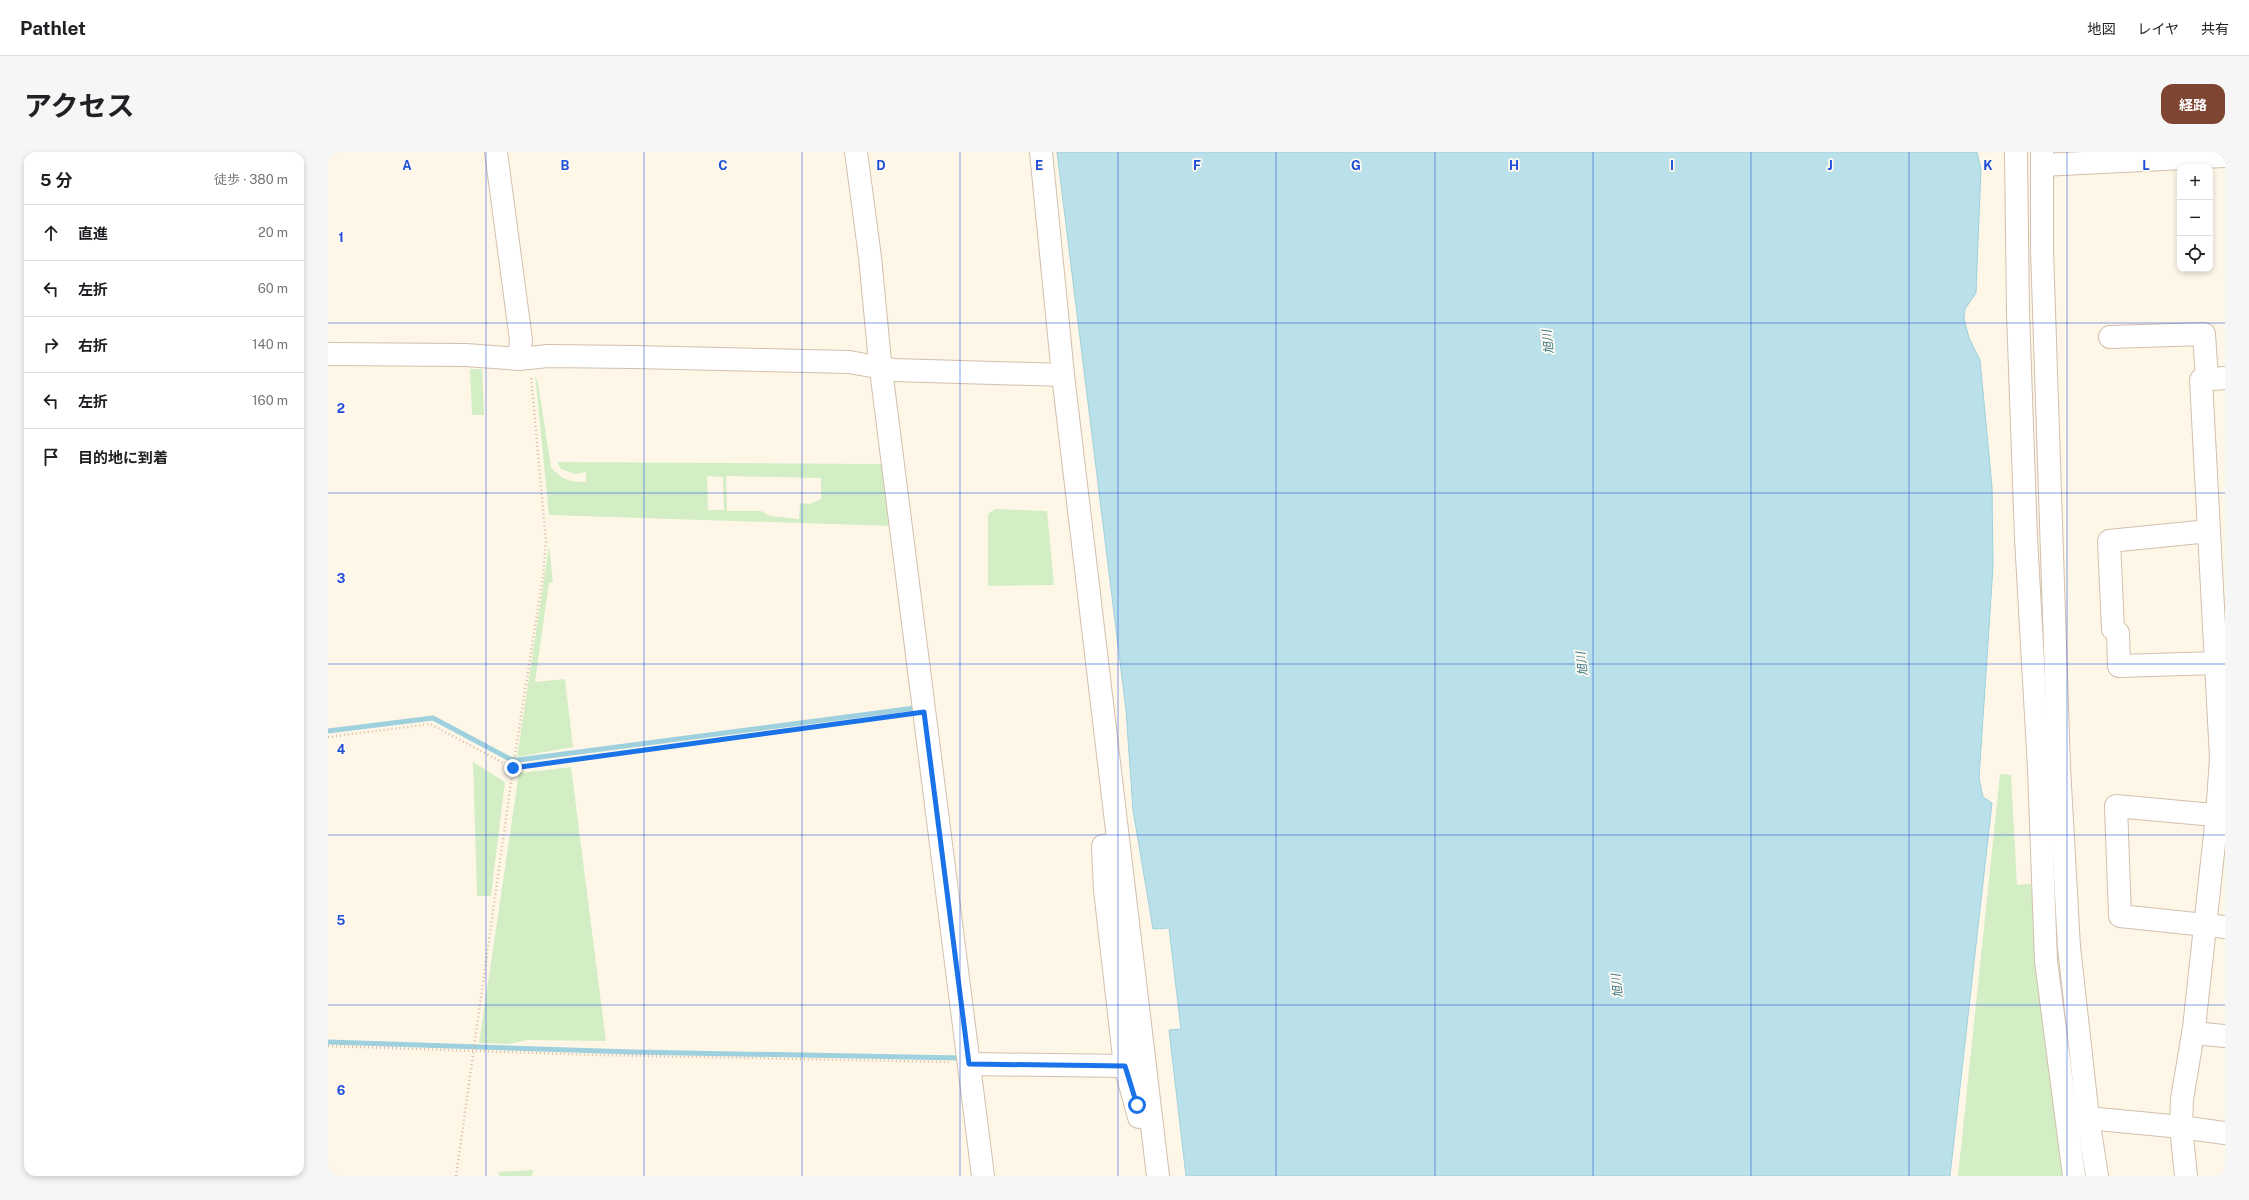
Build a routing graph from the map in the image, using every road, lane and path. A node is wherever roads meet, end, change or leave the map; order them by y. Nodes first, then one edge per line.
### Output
1 (496, 152) edge
2 (856, 152) edge
3 (1042, 152) edge
4 (2016, 152) edge
5 (2225, 156) edge
6 (2042, 159) edge
7 (2110, 337) dead end
8 (328, 354) edge
9 (522, 355) junction
10 (884, 365) junction
11 (1063, 375) junction
12 (2216, 379) edge
13 (2210, 532) junction
14 (2220, 623) edge
15 (2217, 663) junction
16 (924, 712) junction
17 (328, 737) edge
18 (513, 768) junction
19 (2221, 816) edge
20 (1118, 844) junction
21 (2215, 926) edge
22 (2193, 1033) junction
23 (2225, 1036) edge
24 (328, 1046) edge
25 (474, 1050) junction
26 (975, 1065) junction
27 (1125, 1066) junction
28 (2088, 1118) junction
29 (2181, 1127) junction
30 (1146, 1128) junction
31 (2225, 1133) edge
32 (456, 1176) edge
33 (983, 1176) edge
34 (1144, 1176) edge
35 (1158, 1176) edge
36 (2074, 1176) edge
37 (2097, 1176) edge
38 (2186, 1176) edge

1 - 9 street
2 - 10 street
3 - 11 street
4 - 36 street
5 - 6 street
6 - 28 street
7 - 12 street
8 - 9 street
9 - 10 street
9 - 18 path
10 - 11 street
10 - 16 street
11 - 20 street
12 - 13 street
13 - 14 street
13 - 15 street
14 - 15 street
15 - 19 street
16 - 18 path
16 - 26 street
17 - 18 path
18 - 25 path
19 - 21 street
19 - 21 street
20 - 27 street
20 - 30 street
21 - 22 street
22 - 23 street
22 - 29 street
24 - 25 path
25 - 26 path
25 - 32 path
26 - 27 street
26 - 33 street
27 - 30 street
28 - 29 street
28 - 37 street
29 - 31 street
29 - 38 street
30 - 34 street
30 - 35 street

